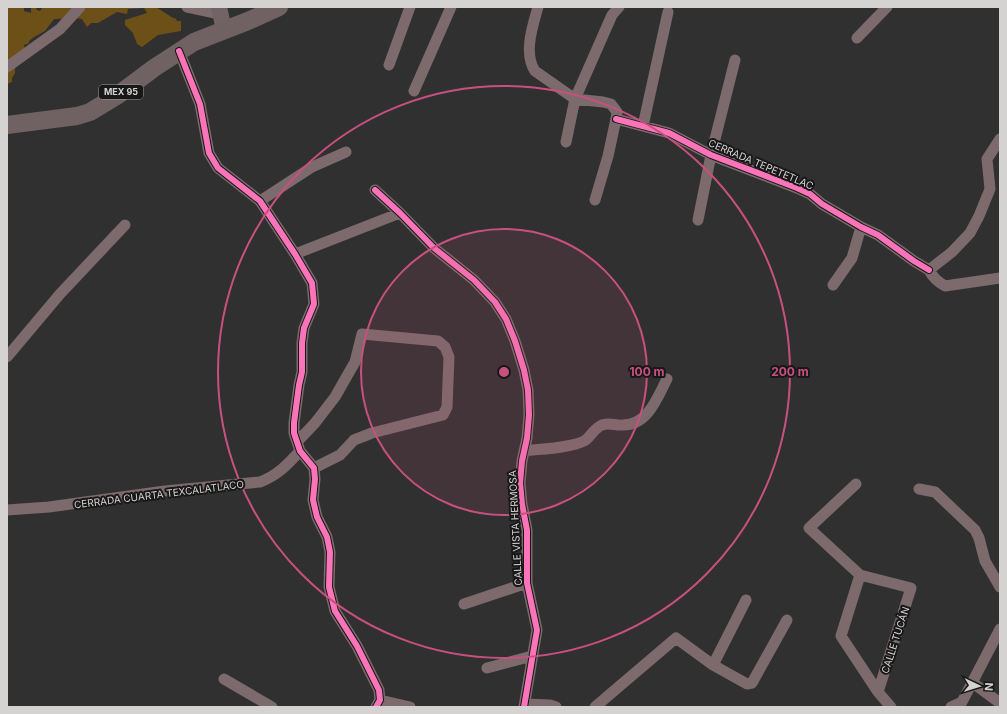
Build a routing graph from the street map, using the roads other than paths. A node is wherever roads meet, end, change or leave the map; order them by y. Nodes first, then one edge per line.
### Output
1 (80, 7) edge
2 (187, 7) edge
3 (279, 7) edge
4 (410, 7) edge
5 (451, 7) edge
6 (538, 7) edge
7 (619, 7) edge
8 (887, 7) edge
9 (668, 12) dead end
10 (221, 17) edge
11 (857, 38) dead end
12 (179, 51) junction
13 (736, 60) dead end
14 (389, 65) dead end
15 (7, 67) edge
16 (414, 91) dead end
17 (575, 100) junction
18 (616, 119) junction
19 (7, 125) edge
20 (643, 126) junction
21 (1000, 139) edge
22 (566, 142) dead end
23 (346, 152) dead end
24 (711, 155) junction
25 (375, 190) dead end
26 (595, 200) dead end
27 (260, 201) junction
28 (400, 213) junction
29 (698, 220) dead end
30 (126, 225) dead end
31 (861, 227) junction
32 (295, 254) junction
33 (930, 270) junction
34 (1000, 278) edge
35 (833, 285) dead end
36 (7, 357) edge
37 (667, 379) dead end
38 (298, 446) junction
39 (524, 452) junction
40 (314, 468) junction
41 (856, 484) dead end
42 (919, 489) dead end
43 (7, 510) edge
44 (860, 574) junction
45 (527, 583) junction
46 (1000, 587) edge
47 (746, 600) dead end
48 (464, 604) dead end
49 (787, 620) dead end
50 (1000, 629) edge
51 (532, 656) junction
52 (713, 665) junction
53 (487, 668) dead end
54 (224, 679) dead end
55 (973, 683) junction
56 (878, 692) junction
57 (1000, 703) edge
58 (378, 704) edge
59 (525, 706) edge
60 (272, 707) edge
61 (410, 707) edge
62 (556, 707) edge
63 (595, 707) edge
64 (891, 707) edge
65 (951, 707) edge

1 - 15 street
2 - 10 street
3 - 10 main road, MEX 95
4 - 14 street
5 - 16 street
6 - 17 street
7 - 17 street
8 - 11 street
9 - 20 street
10 - 12 main road, MEX 95
12 - 19 main road, MEX 95
12 - 27 street
13 - 24 street
17 - 18 street
17 - 22 street
18 - 20 street, CERRADA TEPETETLAC
18 - 26 street
20 - 24 street, CERRADA TEPETETLAC
21 - 33 street
23 - 27 street
24 - 29 street
24 - 31 street, CERRADA TEPETETLAC
25 - 28 street, CALLE VISTA HERMOSA
27 - 32 street
28 - 32 street
28 - 39 street, CALLE VISTA HERMOSA
30 - 36 street
31 - 33 street, CERRADA TEPETETLAC
31 - 35 street
32 - 38 street
33 - 34 street, CERRADA TEPETETLAC
37 - 39 street
38 - 40 street
38 - 40 street, CERRADA CUARTA TEXCALATLACO
38 - 43 street, CERRADA CUARTA TEXCALATLACO
39 - 45 street, CALLE VISTA HERMOSA
40 - 58 street
41 - 44 street
42 - 46 street
44 - 56 street
44 - 56 street, CALLE TUCÁN
45 - 48 street
45 - 51 street, CALLE VISTA HERMOSA
47 - 52 street
49 - 52 street
50 - 55 street
51 - 53 street
51 - 59 street, CALLE VISTA HERMOSA
52 - 63 street
54 - 60 street
55 - 57 street
55 - 65 street
56 - 64 street
58 - 61 street
59 - 62 street

